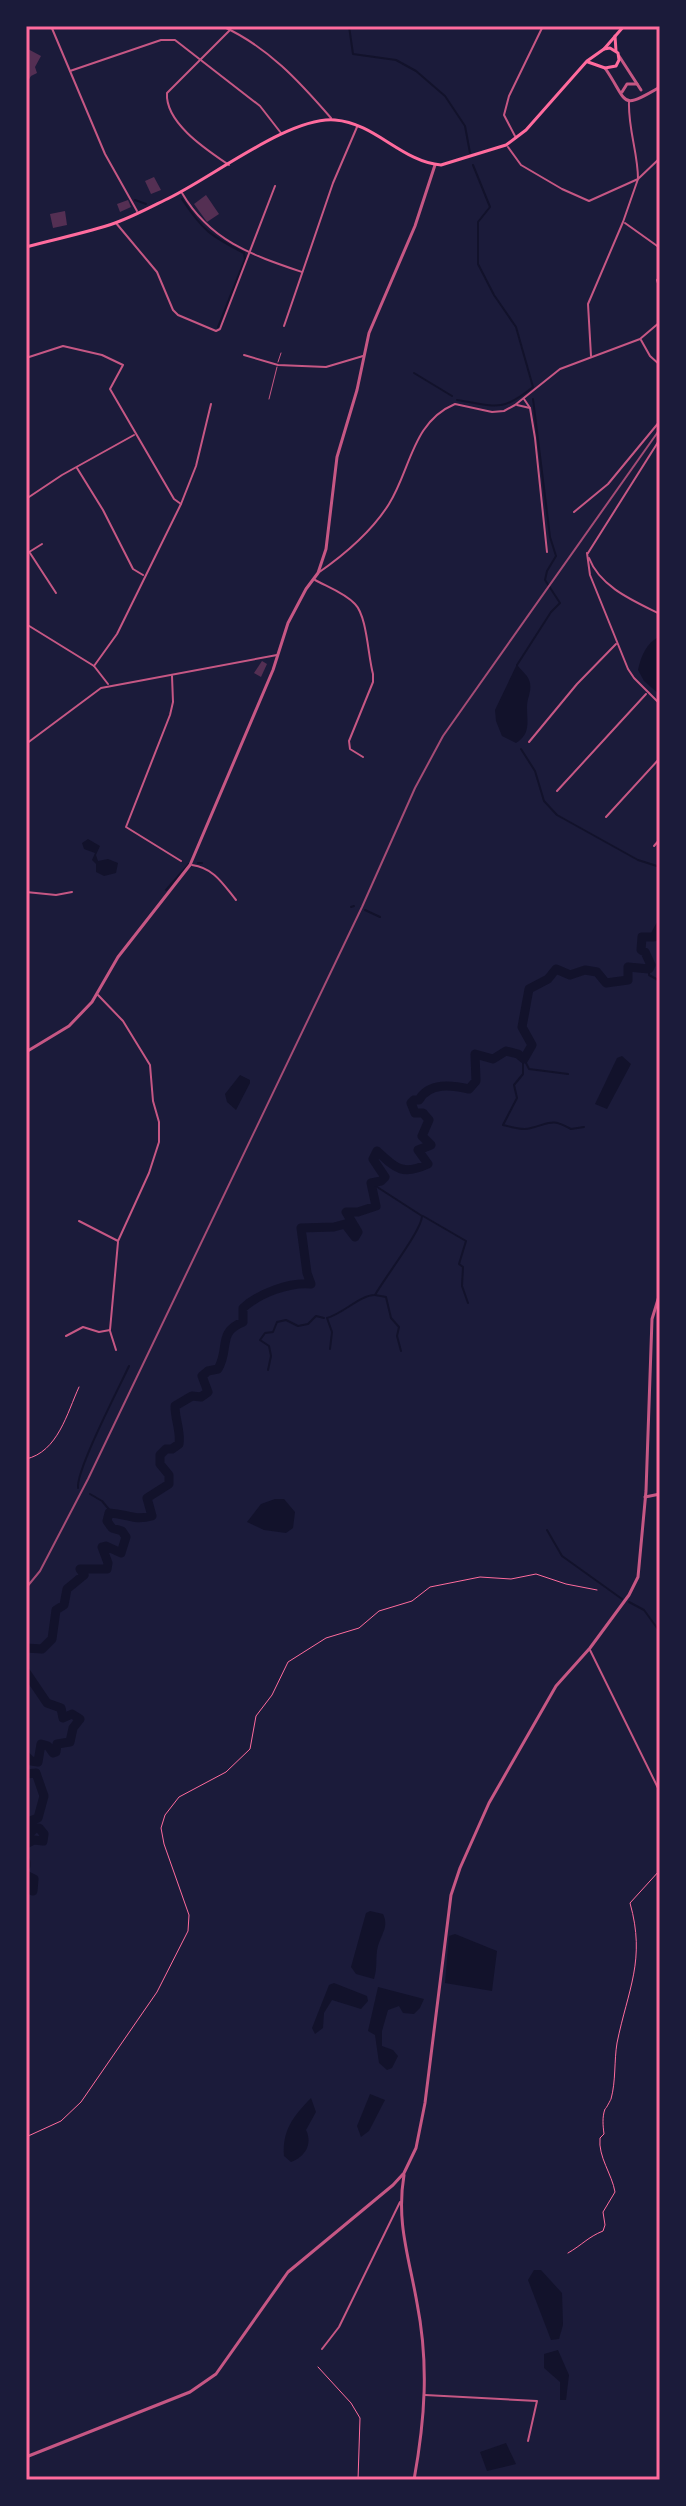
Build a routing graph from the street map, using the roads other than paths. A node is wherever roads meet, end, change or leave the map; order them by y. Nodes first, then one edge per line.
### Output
1 (51, 26) edge
2 (222, 26) edge
3 (543, 26) edge
4 (624, 26) edge
5 (230, 30) junction
6 (615, 36) junction
7 (603, 50) junction
8 (617, 52) junction
9 (201, 58) junction
10 (587, 61) junction
11 (604, 67) junction
12 (70, 71) junction
13 (637, 84) junction
14 (660, 87) edge
15 (641, 90) junction
16 (655, 90) junction
17 (622, 96) junction
18 (636, 101) junction
19 (629, 102) junction
20 (331, 119) junction
21 (358, 126) junction
22 (282, 134) junction
23 (516, 138) junction
24 (506, 145) junction
25 (660, 158) edge
26 (229, 165) junction
27 (435, 165) junction
28 (638, 166) junction
29 (647, 168) junction
30 (638, 179) junction
31 (275, 186) dead end
32 (181, 192) junction
33 (137, 212) junction
34 (623, 222) junction
35 (115, 223) junction
36 (26, 247) edge
37 (660, 248) edge
38 (250, 254) junction
39 (302, 272) junction
40 (660, 277) edge
41 (660, 290) edge
42 (660, 322) edge
43 (284, 326) dead end
44 (640, 339) junction
45 (281, 353) dead end
46 (244, 355) dead end
47 (364, 356) junction
48 (591, 357) junction
49 (26, 358) edge
50 (278, 365) junction
51 (660, 365) edge
52 (524, 398) junction
53 (269, 399) dead end
54 (211, 404) dead end
55 (515, 405) junction
56 (530, 408) junction
57 (660, 421) edge
58 (135, 435) junction
59 (660, 439) edge
60 (77, 468) junction
61 (26, 499) edge
62 (181, 504) junction
63 (574, 512) dead end
64 (42, 544) dead end
65 (547, 552) dead end
66 (28, 553) edge
67 (587, 553) junction
68 (318, 573) junction
69 (144, 576) junction
70 (314, 579) junction
71 (56, 593) dead end
72 (660, 613) edge
73 (26, 624) edge
74 (616, 643) junction
75 (278, 655) junction
76 (94, 666) junction
77 (171, 675) junction
78 (109, 686) junction
79 (647, 693) junction
80 (660, 704) edge
81 (529, 742) dead end
82 (26, 744) edge
83 (363, 757) dead end
84 (660, 758) edge
85 (557, 791) dead end
86 (606, 817) dead end
87 (660, 839) edge
88 (654, 846) dead end
89 (181, 861) dead end
90 (190, 865) junction
91 (26, 892) edge
92 (72, 892) dead end
93 (236, 900) dead end
94 (98, 995) junction
95 (26, 1052) edge
96 (79, 1221) dead end
97 (118, 1241) junction
98 (660, 1293) edge
99 (110, 1330) junction
100 (66, 1336) dead end
101 (116, 1350) dead end
102 (660, 1494) edge
103 (645, 1497) junction
104 (590, 1648) junction
105 (660, 1792) edge
106 (404, 2173) junction
107 (390, 2188) junction
108 (401, 2195) junction
109 (400, 2201) junction
110 (322, 2349) dead end
111 (424, 2395) junction
112 (528, 2441) dead end
113 (26, 2457) edge
114 (414, 2480) edge

1 - 12 street
2 - 5 street
3 - 23 street
4 - 6 main road
5 - 9 street
5 - 20 street
6 - 7 main road
6 - 8 main road
7 - 8 main road
7 - 10 main road
7 - 11 main road
8 - 11 main road
8 - 13 street
9 - 12 street
9 - 22 street
9 - 26 street
10 - 11 main road
10 - 23 main road
11 - 17 street
12 - 33 street
13 - 15 street
13 - 17 street
14 - 16 street
15 - 16 street
15 - 18 street
16 - 18 street
17 - 19 street
18 - 19 street
19 - 28 street
20 - 21 main road
20 - 22 main road
21 - 27 main road
21 - 39 street
22 - 26 main road
23 - 24 main road
24 - 27 main road
24 - 30 street
25 - 29 street
26 - 32 main road
27 - 47 street
28 - 29 street
28 - 30 street
29 - 30 street
30 - 34 street
31 - 38 street
32 - 33 main road
32 - 38 street
33 - 35 main road
34 - 37 street
34 - 48 street
35 - 36 main road
35 - 38 street
38 - 39 street
39 - 43 street
40 - 41 street
42 - 44 street
44 - 48 street
44 - 51 street
45 - 50 lane
46 - 50 street
47 - 50 street
47 - 68 street
48 - 52 street
49 - 58 street
50 - 53 lane
52 - 55 street
52 - 56 street
54 - 62 street
55 - 56 street
55 - 68 street
56 - 65 street
57 - 63 street
58 - 60 street
58 - 62 street
59 - 67 street
60 - 61 street
60 - 69 street
62 - 69 street
64 - 66 street
66 - 71 street
67 - 72 street
67 - 74 street
68 - 70 street
69 - 76 street
70 - 75 street
70 - 83 street
73 - 76 street
74 - 79 street
74 - 81 street
75 - 77 street
75 - 90 street
76 - 78 street
77 - 78 street
77 - 89 street
78 - 82 street
79 - 80 street
79 - 85 street
84 - 86 street
87 - 88 street
90 - 93 street
90 - 94 street
91 - 92 street
94 - 95 street
94 - 97 street
96 - 97 street
97 - 99 street
98 - 103 street
99 - 100 street
99 - 101 street
102 - 103 street
103 - 104 street
104 - 105 street
104 - 106 street
106 - 107 street
106 - 108 street
107 - 108 street
107 - 113 street
108 - 109 street
109 - 110 street
109 - 111 street
111 - 112 street
111 - 114 street

